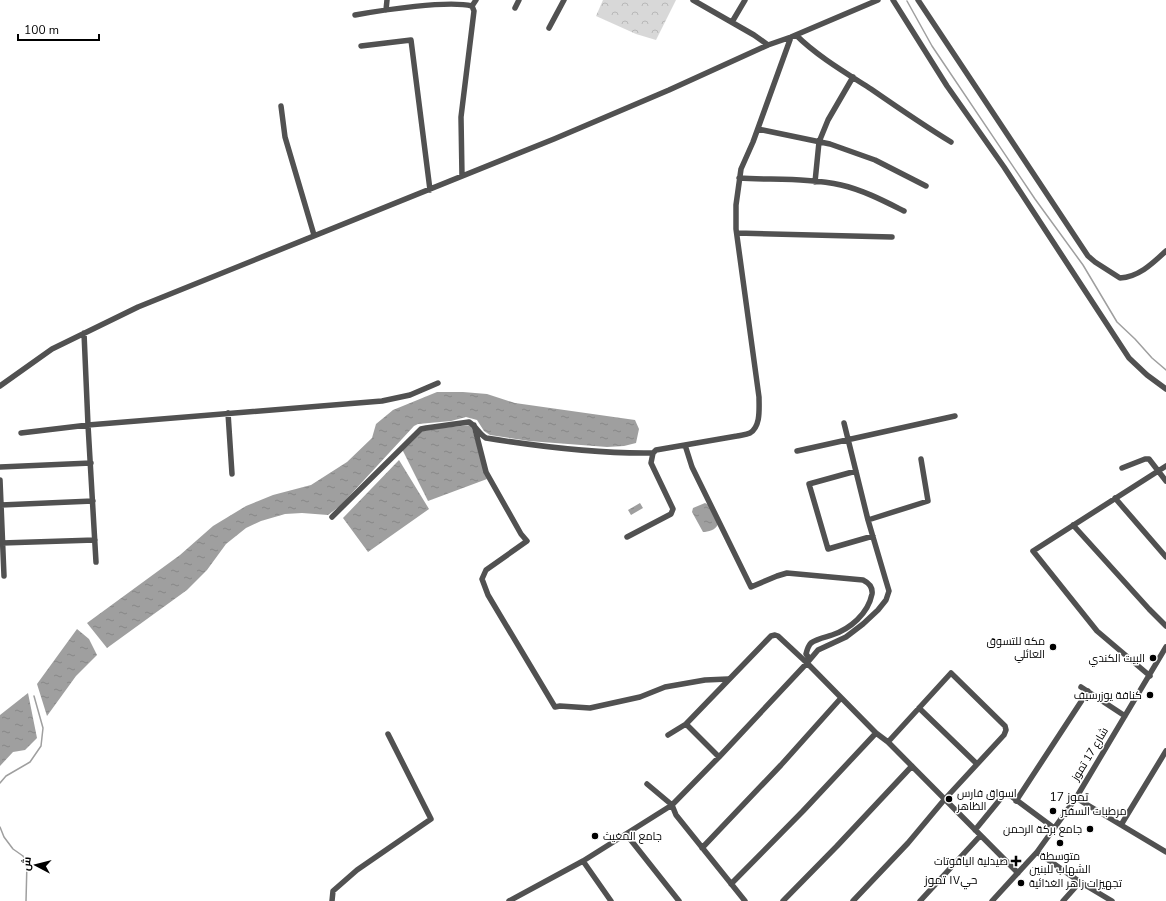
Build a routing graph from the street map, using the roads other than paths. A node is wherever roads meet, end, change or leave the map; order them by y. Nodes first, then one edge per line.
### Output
1 (386, 0) edge
2 (476, 0) edge
3 (519, 0) edge
4 (564, 0) edge
5 (745, 0) edge
6 (878, 0) edge
7 (893, 0) edge
8 (918, 0) edge
9 (695, 1) edge
10 (472, 6) junction
11 (515, 8) dead end
12 (386, 10) junction
13 (355, 15) dead end
14 (732, 22) junction
15 (549, 28) dead end
16 (793, 36) junction
17 (768, 45) junction
18 (361, 46) dead end
19 (853, 77) junction
20 (281, 106) dead end
21 (758, 129) junction
22 (819, 142) junction
23 (951, 142) dead end
24 (462, 176) junction
25 (740, 178) junction
26 (815, 182) junction
27 (926, 186) dead end
28 (430, 190) junction
29 (904, 211) dead end
30 (737, 233) junction
31 (314, 235) junction
32 (892, 237) dead end
33 (1166, 251) edge
34 (84, 333) junction
35 (438, 383) dead end
36 (0, 386) edge
37 (1166, 389) edge
38 (228, 413) junction
39 (955, 416) dead end
40 (844, 424) dead end
41 (88, 425) junction
42 (474, 425) junction
43 (22, 433) dead end
44 (848, 439) junction
45 (685, 445) junction
46 (797, 451) dead end
47 (653, 453) junction
48 (921, 459) dead end
49 (91, 463) junction
50 (1166, 466) edge
51 (0, 467) edge
52 (1122, 468) dead end
53 (856, 470) junction
54 (1158, 471) junction
55 (232, 474) dead end
56 (0, 480) edge
57 (1166, 481) edge
58 (0, 496) edge
59 (1115, 498) junction
60 (93, 501) junction
61 (1, 505) edge
62 (332, 518) dead end
63 (868, 520) junction
64 (1073, 525) junction
65 (1, 532) edge
66 (873, 536) junction
67 (627, 537) dead end
68 (95, 540) junction
69 (2, 543) junction
70 (1166, 557) edge
71 (96, 562) dead end
72 (2, 564) edge
73 (4, 576) dead end
74 (1166, 626) edge
75 (1166, 647) edge
76 (809, 661) junction
77 (1150, 676) junction
78 (728, 679) junction
79 (1081, 687) dead end
80 (1088, 691) junction
81 (841, 698) junction
82 (918, 708) junction
83 (1125, 716) junction
84 (686, 724) junction
85 (876, 733) junction
86 (388, 734) dead end
87 (668, 735) dead end
88 (888, 742) junction
89 (1166, 751) edge
90 (719, 757) junction
91 (977, 764) junction
92 (912, 766) junction
93 (647, 784) dead end
94 (1076, 798) junction
95 (944, 800) junction
96 (1016, 801) junction
97 (672, 805) junction
98 (1121, 825) junction
99 (1054, 828) junction
100 (975, 830) junction
101 (626, 834) junction
102 (980, 836) junction
103 (702, 848) junction
104 (1166, 851) edge
105 (1037, 852) junction
106 (583, 861) junction
107 (1018, 873) junction
108 (1080, 882) junction
109 (731, 884) junction
110 (332, 901) edge
111 (509, 901) edge
112 (610, 901) edge
113 (679, 901) edge
114 (744, 901) edge
115 (783, 901) edge
116 (853, 901) edge
117 (920, 901) edge
118 (992, 901) edge
119 (1064, 901) edge
120 (1112, 901) edge

1 - 12 street
2 - 10 street
3 - 11 street
4 - 15 street
5 - 14 street
6 - 16 street
7 - 37 street
8 - 33 street
9 - 14 street
10 - 12 street
10 - 24 street
12 - 13 street
14 - 17 street
16 - 17 street
16 - 19 street
16 - 21 street
17 - 24 street
18 - 28 street
19 - 22 street
19 - 23 street
20 - 31 street
21 - 22 street
21 - 25 street
22 - 26 street
22 - 27 street
24 - 28 street
25 - 26 street
25 - 30 street
26 - 29 street
28 - 31 street
30 - 32 street
30 - 45 street
31 - 34 street
34 - 36 street
34 - 41 street
35 - 38 street
38 - 41 street
38 - 55 street
39 - 44 street
40 - 44 street
41 - 43 street
41 - 49 street
42 - 47 street
42 - 62 street
42 - 78 street
44 - 46 street
44 - 53 street
45 - 47 street
45 - 76 street
47 - 67 street
48 - 63 street
49 - 51 street
49 - 60 street
50 - 54 street
52 - 54 street
53 - 63 street
53 - 66 street
54 - 57 street
54 - 59 street
56 - 58 street
58 - 61 street
59 - 64 street
59 - 70 street
60 - 61 street
60 - 68 street
61 - 65 street
63 - 66 street
64 - 74 street
64 - 77 street
65 - 69 street
66 - 76 street
68 - 69 street
68 - 71 street
69 - 72 street
72 - 73 street
75 - 77 street, شارع 17 تموز
76 - 78 street
76 - 81 street
76 - 90 street
77 - 83 street, شارع 17 تموز
78 - 84 street
79 - 80 street
80 - 83 street
80 - 96 street
81 - 85 street
81 - 103 street
82 - 88 street
82 - 91 street
82 - 91 street
83 - 94 street, شارع 17 تموز
84 - 87 street
84 - 90 street
85 - 88 street
85 - 109 street
86 - 110 street
88 - 92 street
89 - 98 street
90 - 97 street
91 - 95 street
92 - 95 street
92 - 115 street
93 - 97 street
94 - 98 street
94 - 99 street, شارع 17 تموز
95 - 100 street
95 - 116 street
96 - 99 street
96 - 100 street
97 - 101 street
97 - 103 street
98 - 104 street
99 - 105 street, شارع 17 تموز
100 - 102 street
101 - 106 street
101 - 113 street
102 - 107 street
102 - 117 street
103 - 109 street
105 - 107 street, شارع 17 تموز
105 - 108 street
106 - 111 street
106 - 112 street
107 - 118 street, شارع 17 تموز
108 - 119 street
108 - 120 street
109 - 114 street

